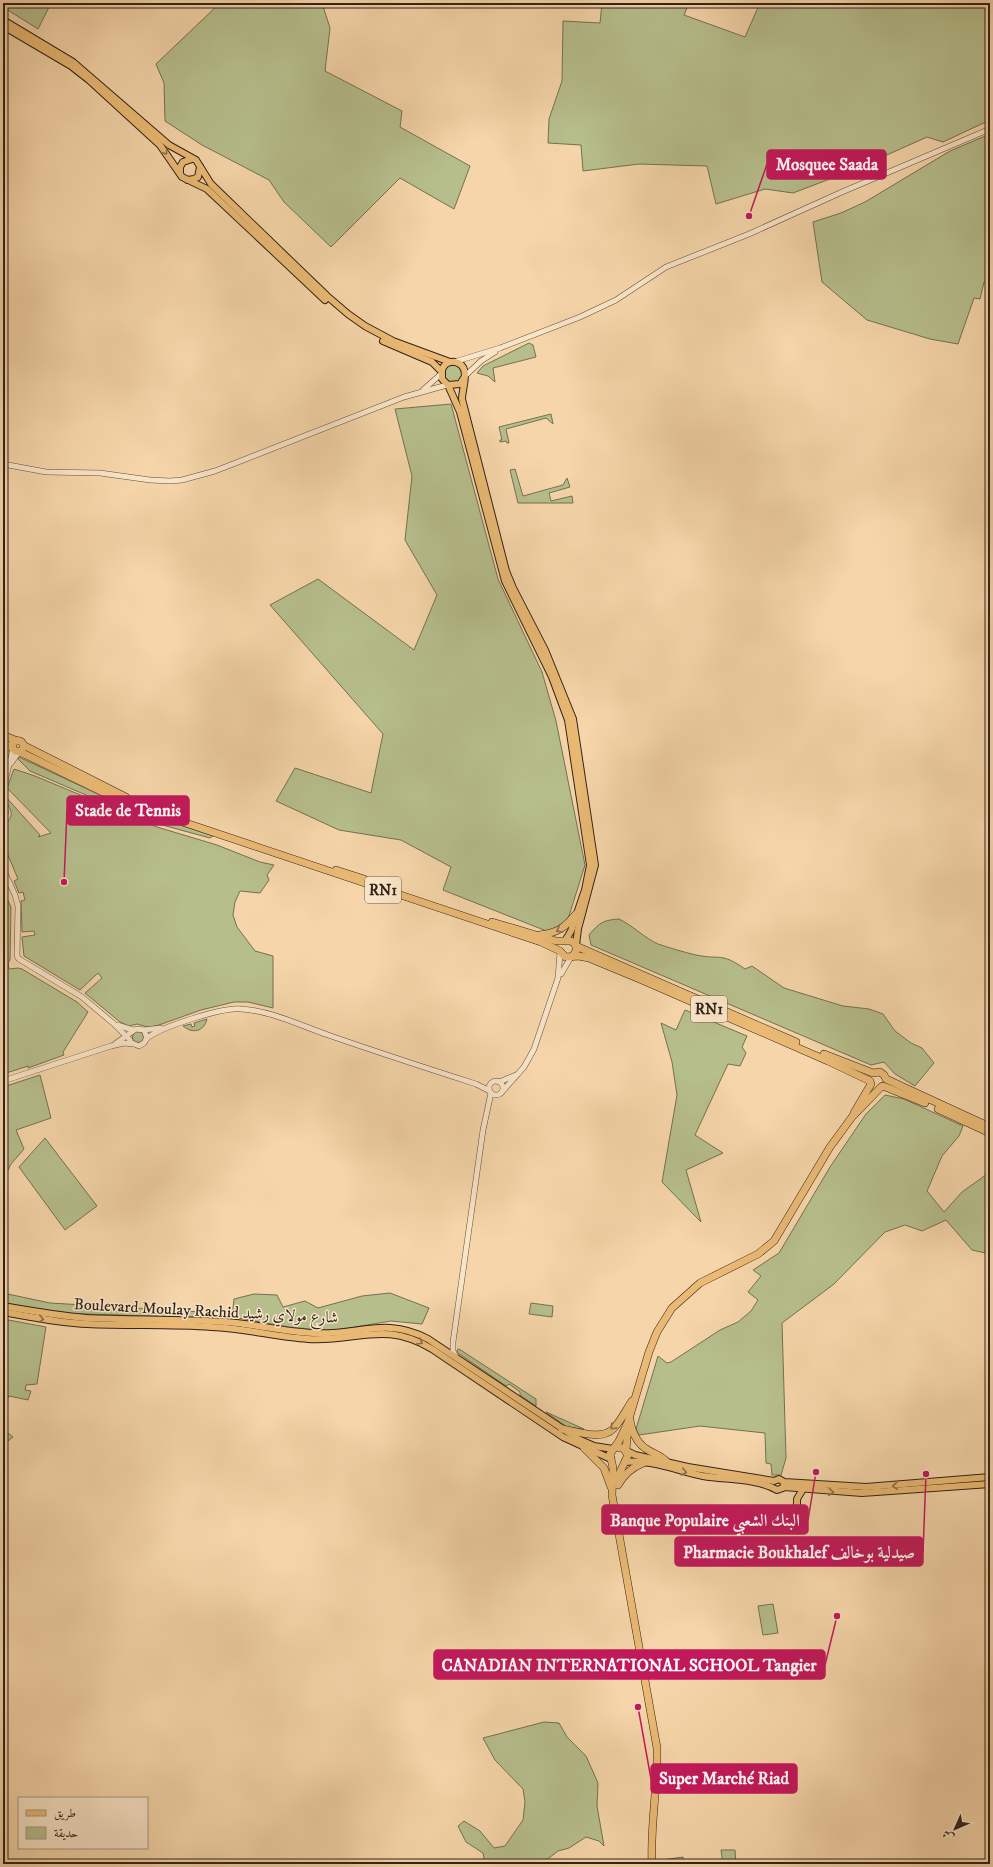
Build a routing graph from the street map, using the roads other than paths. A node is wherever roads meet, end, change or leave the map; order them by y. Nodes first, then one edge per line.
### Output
1 (3, 20) edge
2 (3, 26) edge
3 (990, 129) edge
4 (192, 159) junction
5 (200, 166) junction
6 (181, 174) junction
7 (187, 180) junction
8 (500, 348) junction
9 (452, 362) junction
10 (441, 372) junction
11 (465, 377) junction
12 (448, 385) junction
13 (422, 391) junction
14 (3, 464) edge
15 (3, 736) edge
16 (3, 742) edge
17 (18, 749) junction
18 (4, 780) edge
19 (3, 789) edge
20 (3, 806) edge
21 (3, 819) edge
22 (3, 869) edge
23 (576, 914) junction
24 (536, 935) junction
25 (565, 941) junction
26 (576, 945) junction
27 (560, 952) junction
28 (572, 956) junction
29 (558, 978) junction
30 (110, 1020) junction
31 (168, 1028) junction
32 (144, 1030) junction
33 (131, 1037) junction
34 (146, 1040) junction
35 (111, 1046) junction
36 (519, 1073) junction
37 (874, 1073) junction
38 (886, 1079) junction
39 (3, 1081) edge
40 (498, 1082) junction
41 (870, 1082) junction
42 (492, 1083) junction
43 (476, 1084) junction
44 (882, 1087) junction
45 (491, 1092) junction
46 (500, 1094) junction
47 (488, 1110) junction
48 (852, 1117) junction
49 (990, 1127) edge
50 (990, 1134) edge
51 (3, 1306) edge
52 (3, 1312) edge
53 (453, 1342) junction
54 (439, 1347) junction
55 (456, 1358) junction
56 (636, 1396) junction
57 (629, 1420) junction
58 (562, 1429) junction
59 (584, 1448) junction
60 (614, 1448) junction
61 (627, 1451) junction
62 (612, 1460) junction
63 (667, 1462) junction
64 (624, 1463) junction
65 (644, 1463) junction
66 (990, 1477) edge
67 (773, 1484) junction
68 (784, 1484) junction
69 (990, 1484) edge
70 (803, 1489) junction
71 (612, 1492) junction
72 (797, 1509) dead end
73 (652, 1864) edge

1 - 4 main road
2 -> 6 main road
3 - 8 street
4 - 5 main road
4 - 6 main road
5 - 7 main road
5 - 9 main road
6 - 7 main road
7 - 10 main road
8 - 9 street
8 - 11 street
9 - 10 main road
9 - 11 main road
10 - 12 main road
10 - 13 street
11 - 12 main road
11 - 26 main road
12 - 13 street
12 - 23 main road
13 - 14 street
15 - 17 highway
16 - 17 highway, RN1
17 - 18 street
17 - 24 highway, RN1
17 - 27 highway, RN1
18 - 19 street
20 - 21 street
22 - 30 street
23 -> 24 highway
23 - 25 main road
24 - 25 highway, RN1
25 - 26 highway, RN1
25 - 27 highway
26 - 28 highway
26 - 37 highway, RN1
27 - 28 highway, RN1
27 - 29 street
28 - 29 street
28 - 41 highway, RN1
29 - 36 street
30 - 33 street
30 - 33 street
31 - 32 street
31 - 34 street
31 - 43 street
32 - 33 street
32 - 34 street
33 - 34 street
33 - 35 street
33 - 35 street
35 - 39 street
36 - 40 street
36 - 46 street
37 - 38 highway, RN1
37 - 41 highway
38 - 44 highway
38 - 49 highway, RN1
40 - 42 street
40 - 46 street
41 - 44 highway, RN1
41 - 48 highway
42 - 43 street
42 - 45 street
43 - 45 street
44 - 48 highway
44 - 50 highway, RN1
45 - 46 street
45 - 47 street
46 - 47 street
47 - 53 street
48 - 56 highway
51 - 54 main road, Boulevard Moulay Rachid شارع مولاي رشيد
52 -> 59 main road, Boulevard Moulay Rachid شارع مولاي رشيد
53 - 54 street
53 - 55 street
54 - 55 main road, Boulevard Moulay Rachid شارع مولاي رشيد
55 - 58 main road, Boulevard Moulay Rachid شارع مولاي رشيد
56 - 57 highway
56 -> 58 highway
57 - 60 highway
57 - 61 highway
57 - 63 highway
58 - 60 main road, Boulevard Moulay Rachid شارع مولاي رشيد
59 - 62 main road, Boulevard Moulay Rachid شارع مولاي رشيد
59 - 71 highway
60 - 61 highway
60 - 62 highway
61 - 63 main road
61 - 64 highway
62 - 64 highway
62 - 71 highway
63 - 67 main road
64 - 65 main road
64 - 71 highway
65 -> 67 main road
65 - 71 highway
66 -> 68 main road
67 - 68 main road
67 - 68 main road
68 - 70 main road
70 -> 69 main road
70 - 72 main road
71 - 73 highway

